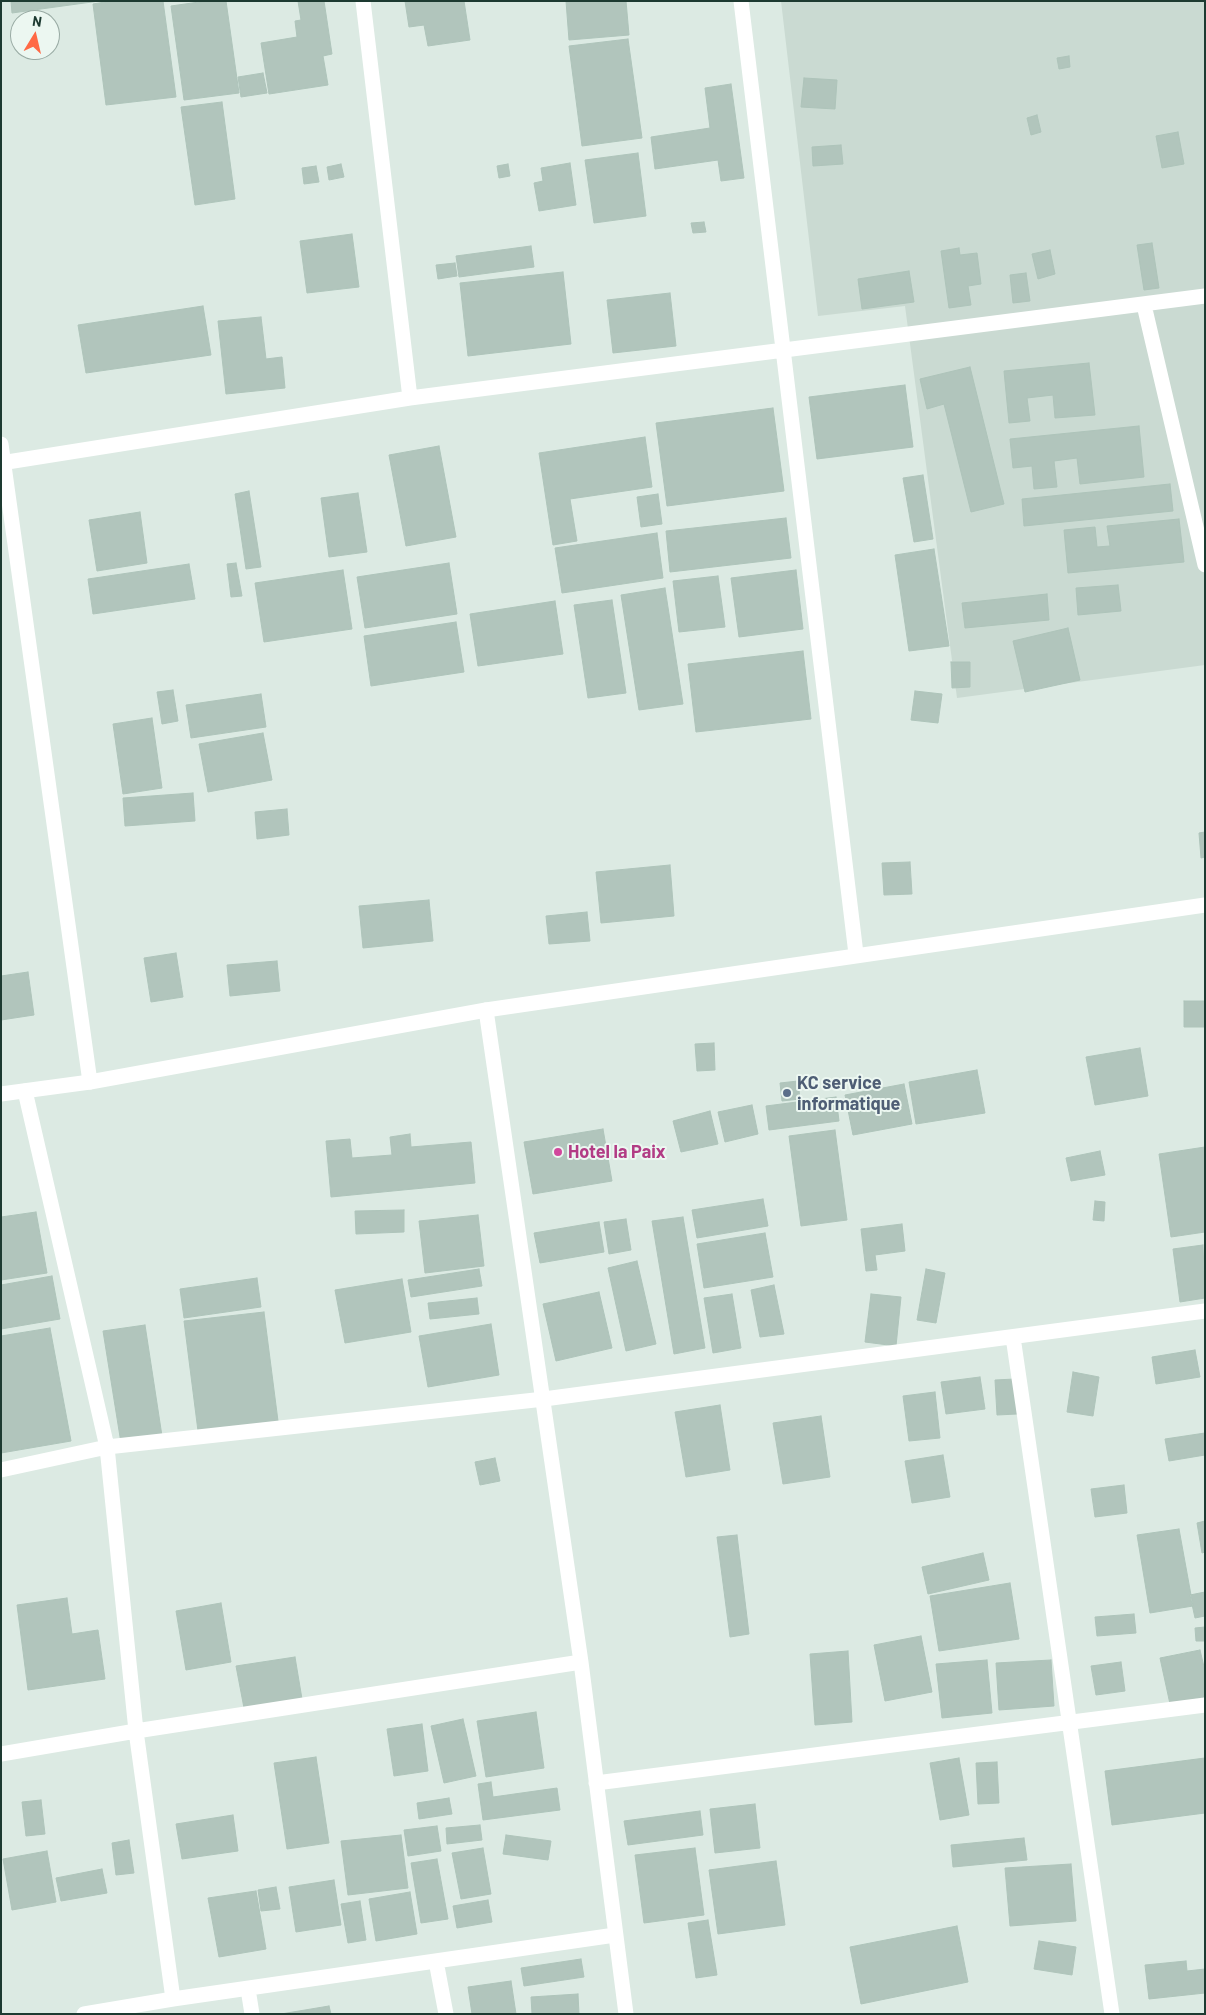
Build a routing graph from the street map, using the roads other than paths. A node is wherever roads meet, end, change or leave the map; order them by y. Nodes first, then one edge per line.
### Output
1 (363, 1) edge
2 (741, 1) edge
3 (1205, 296) edge
4 (1144, 306) junction
5 (783, 352) junction
6 (410, 398) junction
7 (1, 444) edge
8 (3, 463) edge
9 (1205, 565) edge
10 (1205, 904) edge
11 (856, 954) junction
12 (486, 1010) junction
13 (90, 1082) junction
14 (25, 1091) junction
15 (1, 1094) edge
16 (1205, 1311) edge
17 (1013, 1337) junction
18 (544, 1399) junction
19 (107, 1447) junction
20 (1, 1470) edge
21 (581, 1662) junction
22 (1205, 1705) edge
23 (1070, 1721) junction
24 (136, 1731) junction
25 (1, 1754) edge
26 (596, 1783) junction
27 (615, 1936) junction
28 (436, 1961) junction
29 (248, 1989) junction
30 (173, 1999) junction
31 (86, 2014) edge
32 (252, 2014) edge
33 (446, 2014) edge
34 (626, 2014) edge
35 (1112, 2014) edge

1 - 6 street
2 - 5 street
3 - 4 street
4 - 5 street
4 - 9 street
5 - 6 street
5 - 11 street
6 - 8 street
7 - 8 street
8 - 13 street
10 - 11 street
11 - 12 street
12 - 13 street
12 - 18 street
13 - 14 street
14 - 15 street
14 - 19 street
16 - 17 street
17 - 18 street
17 - 23 street
18 - 19 street
18 - 21 street
19 - 20 street
19 - 24 street
21 - 24 street
21 - 26 street
22 - 23 street
23 - 26 street
23 - 35 street
24 - 25 street
24 - 30 street
26 - 27 street
27 - 28 street
27 - 34 street
28 - 29 street
28 - 33 street
29 - 30 street
29 - 32 street
30 - 31 street

